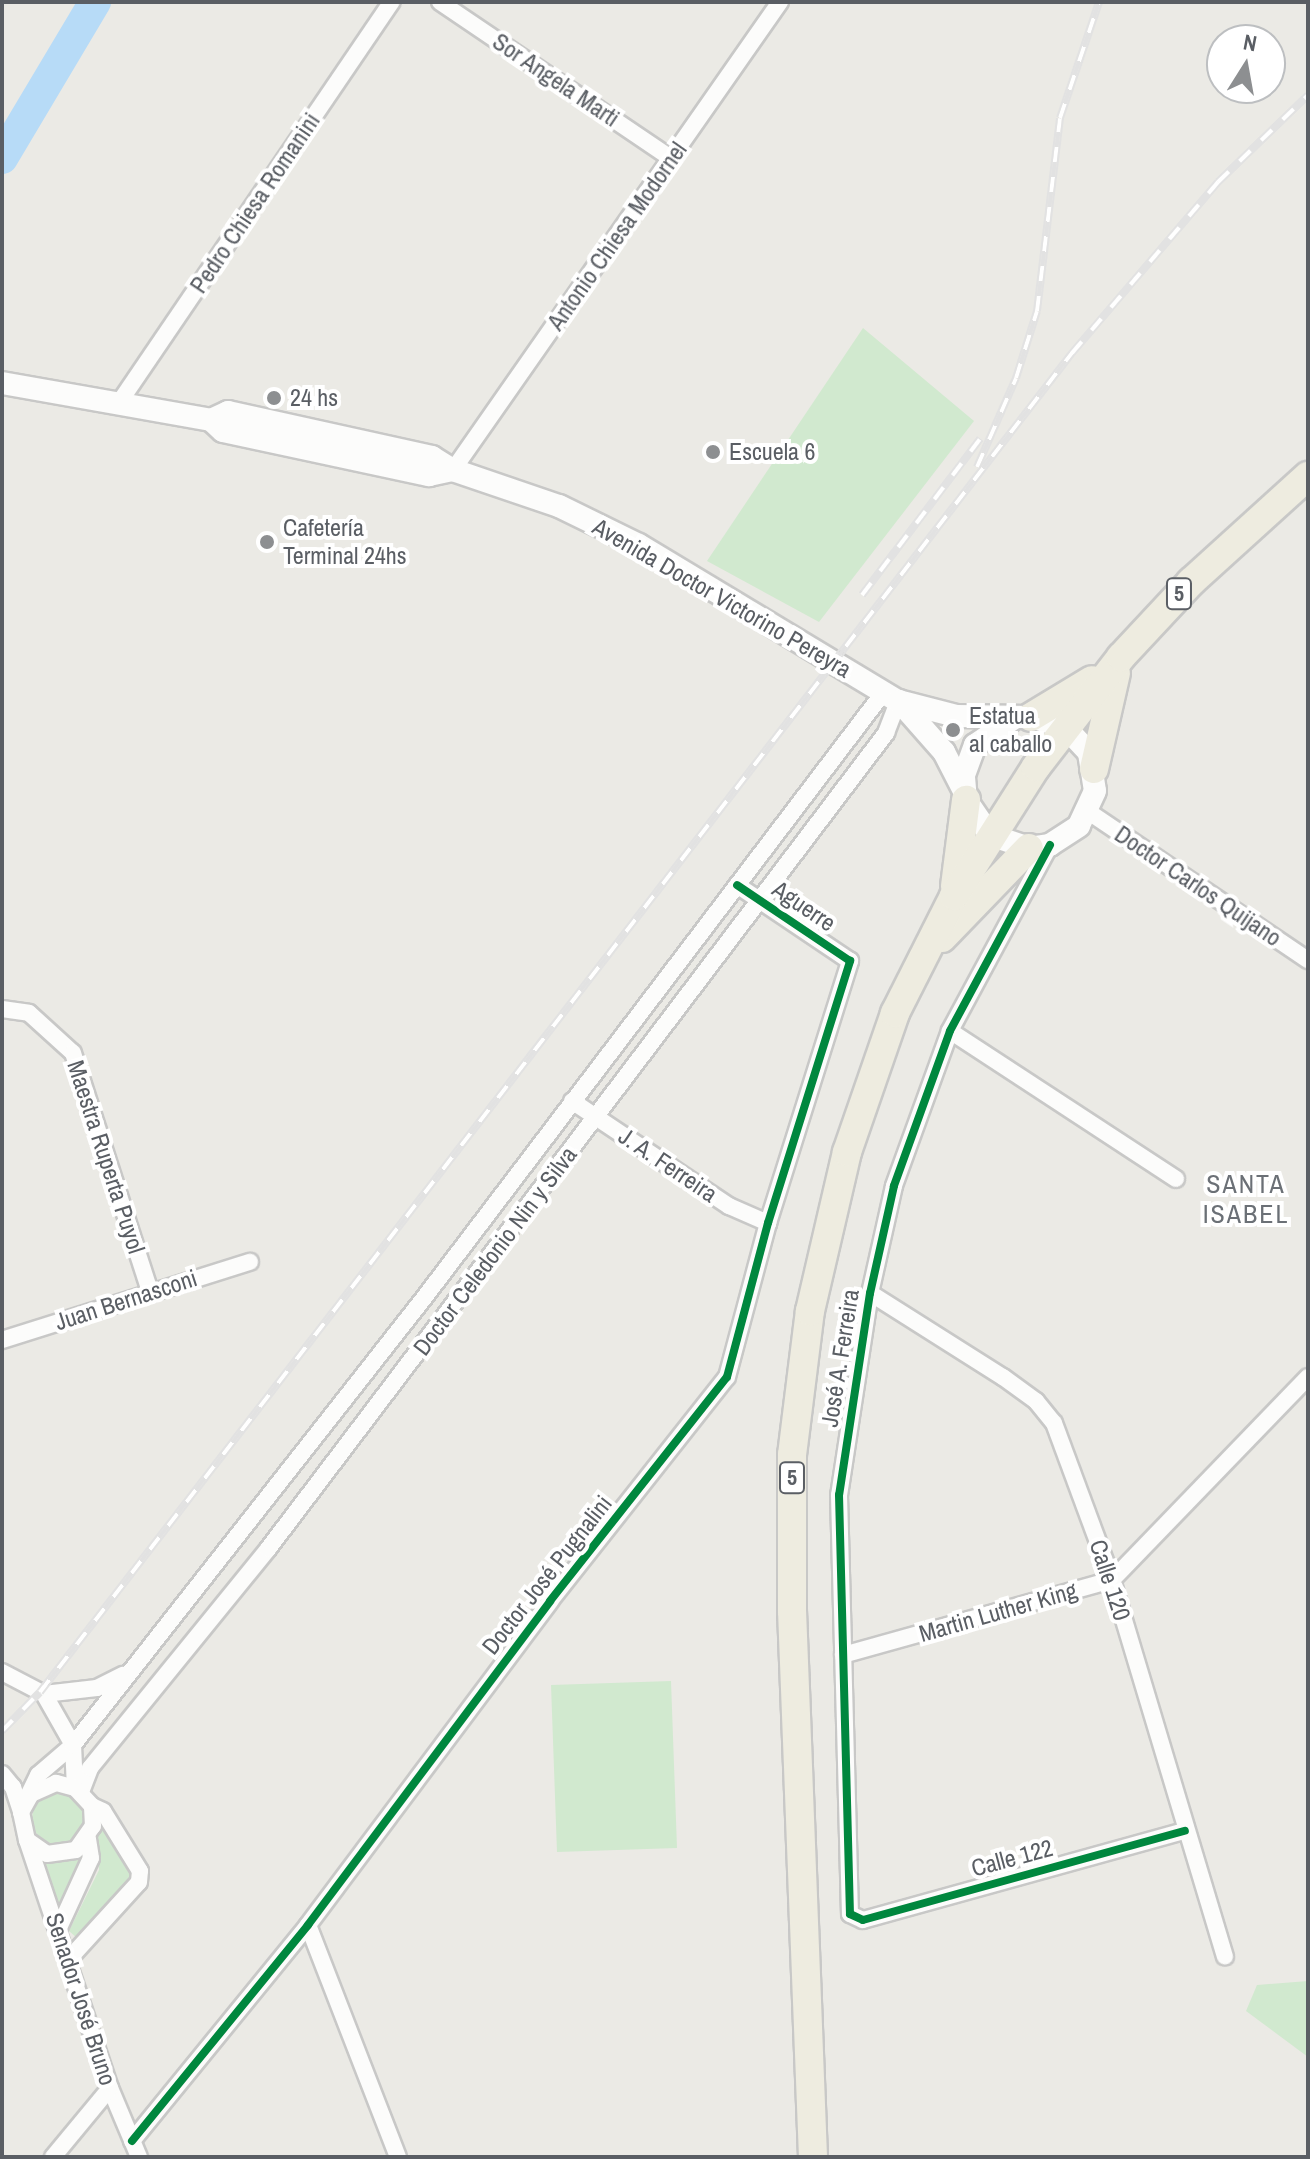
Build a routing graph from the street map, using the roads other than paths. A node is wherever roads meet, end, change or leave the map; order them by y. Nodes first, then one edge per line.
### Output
1 (392, 2) edge
2 (440, 2) edge
3 (780, 2) edge
4 (672, 159) junction
5 (2, 383) edge
6 (119, 403) junction
7 (453, 470) junction
8 (1308, 476) edge
9 (1121, 657) junction
10 (890, 697) junction
11 (1022, 718) junction
12 (1066, 728) junction
13 (1094, 769) junction
14 (965, 795) junction
15 (1089, 812) junction
16 (990, 835) junction
17 (1040, 847) junction
18 (737, 885) junction
19 (954, 896) junction
20 (760, 900) junction
21 (922, 959) junction
22 (1308, 960) edge
23 (850, 961) joint
24 (6, 1008) edge
25 (950, 1031) junction
26 (572, 1101) junction
27 (597, 1117) junction
28 (1176, 1179) dead end
29 (768, 1223) junction
30 (250, 1262) dead end
31 (150, 1291) junction
32 (870, 1293) junction
33 (424, 1298) junction
34 (447, 1315) junction
35 (2, 1340) edge
36 (1308, 1377) edge
37 (244, 1530) junction
38 (268, 1549) junction
39 (1112, 1580) junction
40 (843, 1655) junction
41 (2, 1672) edge
42 (127, 1672) junction
43 (44, 1694) junction
44 (73, 1745) junction
45 (2, 1774) edge
46 (83, 1795) junction
47 (24, 1806) junction
48 (1185, 1831) junction
49 (88, 1838) junction
50 (27, 1840) junction
51 (850, 1914) joint
52 (308, 1925) junction
53 (58, 1930) junction
54 (1225, 1956) dead end
55 (68, 1960) junction
56 (110, 2088) junction
57 (132, 2141) junction
58 (53, 2157) edge
59 (139, 2157) edge
60 (398, 2157) edge
61 (813, 2157) edge

1 - 6 street, Pedro Chiesa Romanini
2 - 4 street, Sor Angela Marti
3 - 4 street, Antonio Chiesa Modornel
4 - 7 street, Antonio Chiesa Modornel
5 - 6 street, Avenida Doctor Victorino Pereyra
6 - 7 street, Avenida Doctor Victorino Pereyra
7 - 10 street, Avenida Doctor Victorino Pereyra
8 - 9 highway, 5
9 - 11 highway
9 - 12 highway, 5
9 - 13 highway
10 - 11 street
10 - 14 street
10 - 18 street, Doctor Celedonio Nin y Silva
10 - 20 street, Doctor Celedonio Nin y Silva
11 - 12 street
11 - 14 street
12 - 13 street
12 - 16 highway, 5
13 - 15 street
14 - 16 street
14 - 19 highway
15 - 17 street
15 - 22 street, Doctor Carlos Quijano
16 - 17 street
16 - 19 highway, 5
17 - 21 highway
17 - 25 street, José A. Ferreira
18 - 20 street, Aguerre
18 - 26 street, Doctor Celedonio Nin y Silva
19 - 21 highway, 5
20 - 23 street, Aguerre
20 - 27 street, Doctor Celedonio Nin y Silva
21 - 61 highway, 5
23 - 29 street, Doctor José Pugnalini
24 - 31 street, Maestra Ruperta Puyol
25 - 28 street
25 - 32 street, José A. Ferreira
26 - 27 street, J. A. Ferreira
26 - 33 street, Doctor Celedonio Nin y Silva
27 - 29 street, J. A. Ferreira
27 - 34 street, Doctor Celedonio Nin y Silva
29 - 52 street, Doctor José Pugnalini
30 - 31 street, Juan Bernasconi
31 - 35 street, Juan Bernasconi
32 - 39 street, Calle 120
32 - 40 street, José A. Ferreira
33 - 34 street
33 - 37 street, Doctor Celedonio Nin y Silva
34 - 38 street, Doctor Celedonio Nin y Silva
36 - 39 street
37 - 38 street
37 - 42 street, Doctor Celedonio Nin y Silva
38 - 46 street, Doctor Celedonio Nin y Silva
39 - 40 street, Martin Luther King
39 - 48 street, Calle 120
40 - 51 street, José A. Ferreira
41 - 43 street
42 - 43 street
42 - 44 street, Doctor Celedonio Nin y Silva
43 - 44 street
44 - 46 street
44 - 47 street, Doctor Celedonio Nin y Silva
45 - 47 street
46 - 47 street
46 - 49 street
46 - 55 street
47 - 50 street
48 - 51 street, Calle 122
48 - 54 street, Calle 120
49 - 50 street
49 - 53 street
50 - 53 street, Senador José Bruno
52 - 57 street, Doctor José Pugnalini
52 - 60 street
53 - 55 street, Senador José Bruno
55 - 56 street, Senador José Bruno
56 - 57 street, Senador José Bruno
56 - 58 street
57 - 59 street, Senador José Bruno

